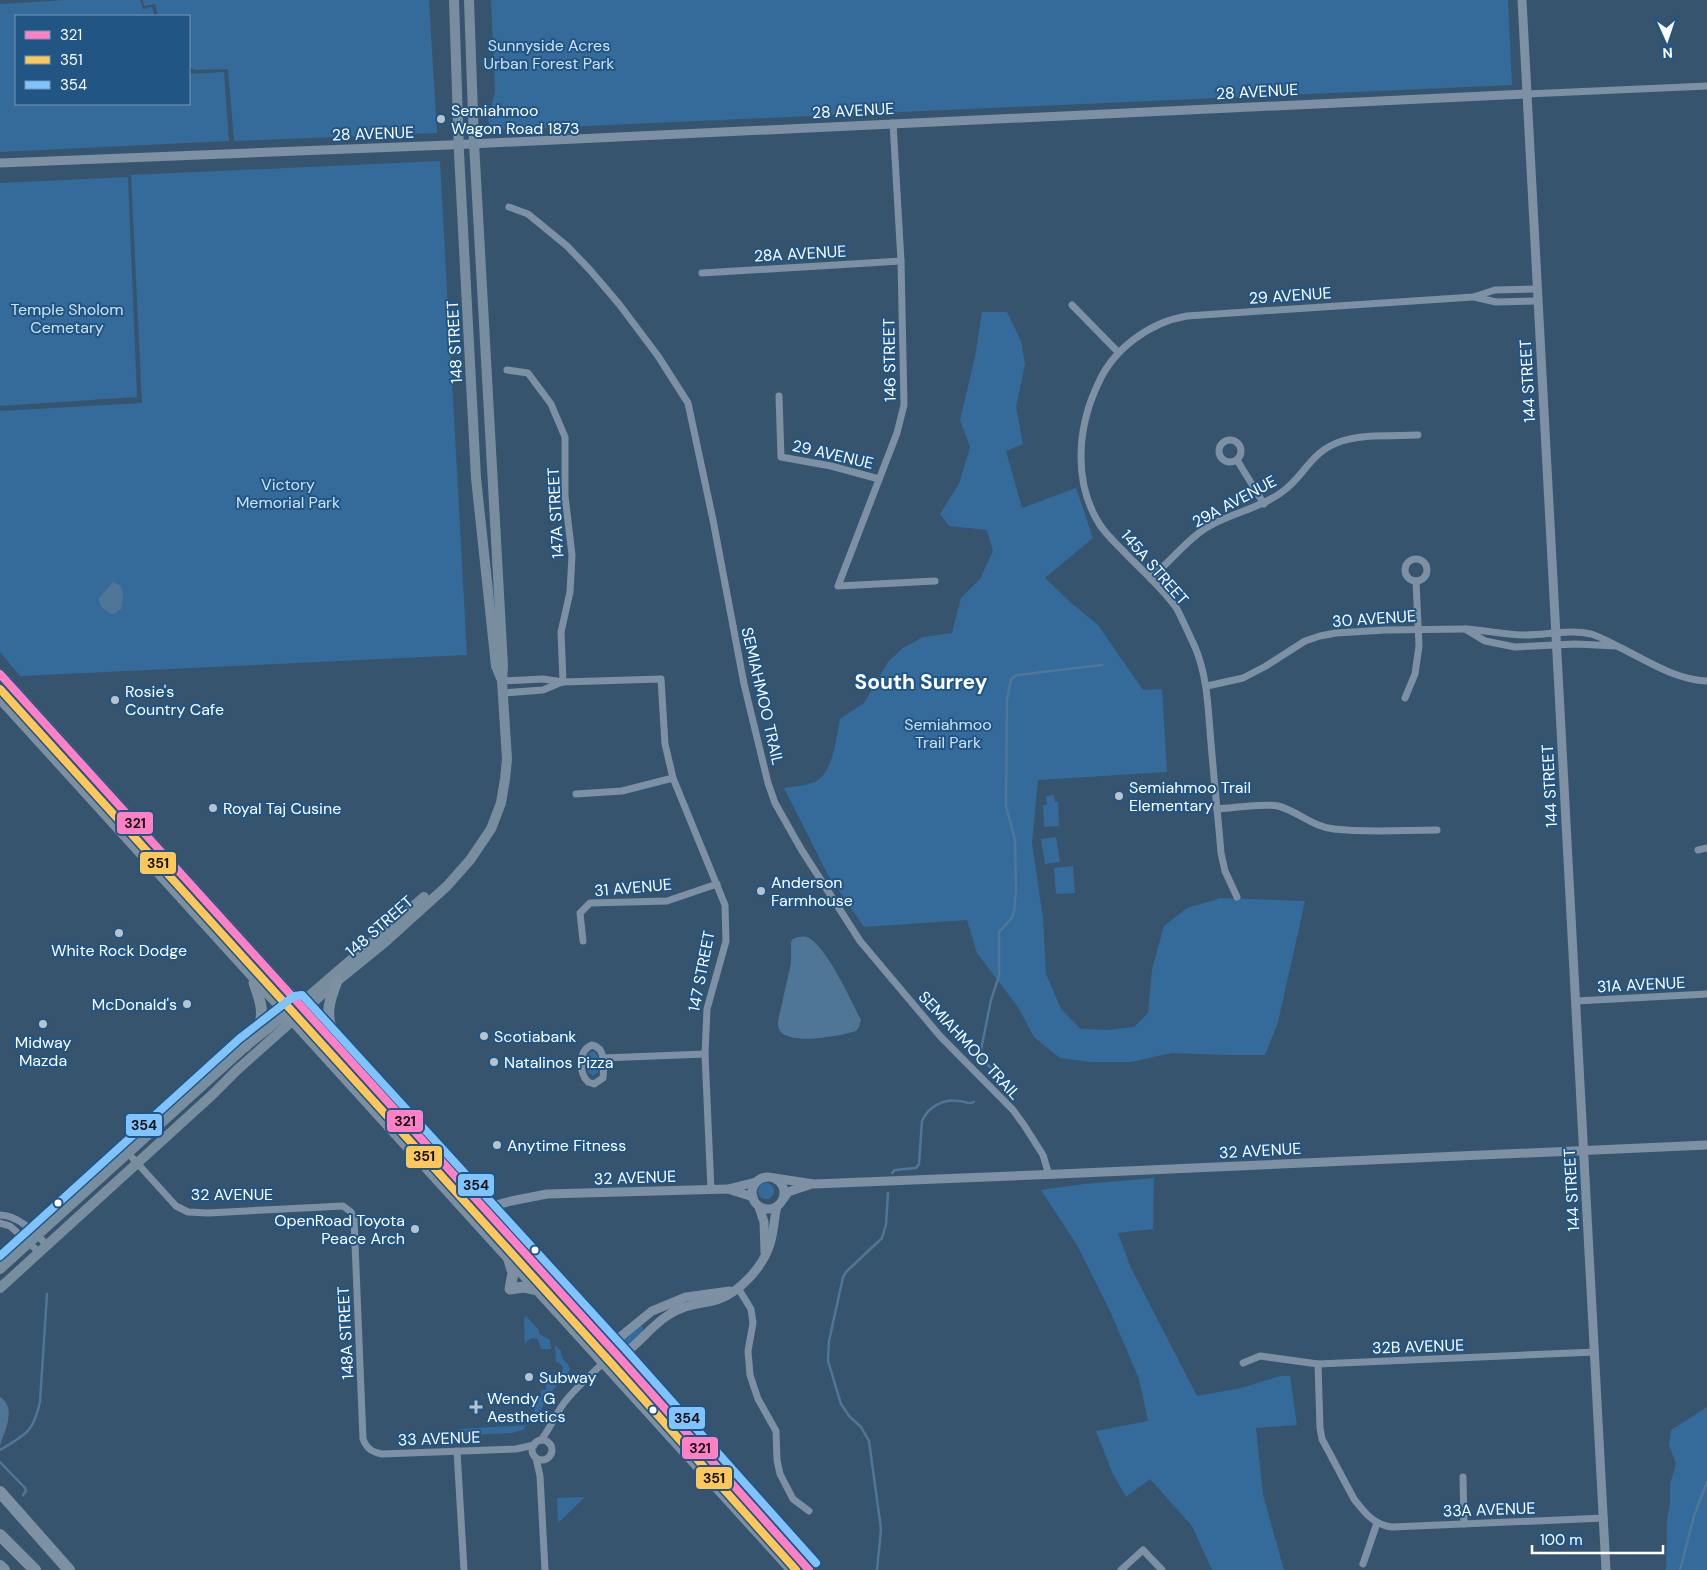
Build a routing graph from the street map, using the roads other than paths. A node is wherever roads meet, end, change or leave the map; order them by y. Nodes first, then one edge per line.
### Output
1 (454, 0) edge
2 (470, 0) edge
3 (1522, 0) edge
4 (1707, 86) edge
5 (1526, 94) junction
6 (893, 123) junction
7 (474, 143) junction
8 (458, 144) junction
9 (0, 163) edge
10 (509, 207) dead end
11 (901, 261) junction
12 (702, 273) dead end
13 (1537, 289) junction
14 (1473, 297) junction
15 (1538, 301) junction
16 (1072, 305) dead end
17 (1118, 352) junction
18 (508, 370) dead end
19 (779, 396) dead end
20 (1418, 435) dead end
21 (1237, 460) dead end
22 (879, 479) junction
23 (1264, 504) junction
24 (1150, 578) junction
25 (935, 581) dead end
26 (1416, 581) dead end
27 (1419, 629) junction
28 (1465, 629) junction
29 (1509, 634) junction
30 (1556, 634) junction
31 (1557, 645) junction
32 (1508, 646) junction
33 (1617, 646) junction
34 (0, 674) edge
35 (502, 681) junction
36 (1707, 681) edge
37 (563, 682) junction
38 (1207, 686) junction
39 (0, 690) edge
40 (503, 693) junction
41 (0, 698) edge
42 (1405, 698) dead end
43 (67, 748) junction
44 (56, 759) junction
45 (674, 778) junction
46 (576, 794) dead end
47 (1217, 809) junction
48 (135, 823) junction
49 (1437, 830) dead end
50 (1707, 848) edge
51 (1698, 850) dead end
52 (470, 860) junction
53 (718, 884) junction
54 (1237, 897) dead end
55 (583, 941) dead end
56 (252, 977) junction
57 (338, 981) junction
58 (1707, 994) edge
59 (1576, 1001) junction
60 (301, 1007) junction
61 (289, 1018) junction
62 (335, 1044) junction
63 (246, 1046) junction
64 (705, 1054) junction
65 (603, 1058) junction
66 (1707, 1145) edge
67 (1584, 1151) junction
68 (128, 1153) junction
69 (137, 1163) junction
70 (423, 1163) junction
71 (1049, 1175) junction
72 (774, 1178) junction
73 (756, 1182) junction
74 (814, 1184) junction
75 (728, 1189) junction
76 (710, 1190) junction
77 (752, 1197) junction
78 (780, 1203) junction
79 (759, 1206) junction
80 (485, 1208) junction
81 (0, 1215) edge
82 (354, 1219) joint
83 (0, 1223) edge
84 (33, 1239) junction
85 (47, 1245) junction
86 (39, 1252) junction
87 (765, 1254) junction
88 (509, 1258) junction
89 (0, 1269) edge
90 (0, 1288) edge
91 (735, 1289) junction
92 (538, 1290) junction
93 (609, 1346) junction
94 (1595, 1352) junction
95 (619, 1357) junction
96 (603, 1363) junction
97 (1243, 1363) dead end
98 (1318, 1364) junction
99 (544, 1441) junction
100 (366, 1445) joint
101 (534, 1445) junction
102 (516, 1449) junction
103 (457, 1451) junction
104 (535, 1457) junction
105 (545, 1460) junction
106 (540, 1476) junction
107 (1463, 1477) dead end
108 (0, 1492) edge
109 (809, 1511) dead end
110 (1604, 1518) junction
111 (1377, 1524) junction
112 (1464, 1524) junction
113 (0, 1535) edge
114 (1363, 1564) dead end
115 (0, 1566) edge
116 (4, 1570) edge
117 (36, 1570) edge
118 (69, 1570) edge
119 (464, 1570) edge
120 (545, 1570) edge
121 (792, 1570) edge
122 (809, 1570) edge
123 (1121, 1570) edge
124 (1162, 1570) edge
125 (1606, 1570) edge

1 - 8 main road, 148 STREET
2 - 7 main road, 148 STREET
3 - 5 street, 144 STREET
4 - 5 street, 28 AVENUE
5 - 6 street, 28 AVENUE
5 - 13 street, 144 STREET
6 - 7 street, 28 AVENUE
6 - 11 street, 146 STREET
7 - 8 street, 28 AVENUE
7 - 35 main road, 148 STREET
8 - 9 street, 28 AVENUE
8 - 35 main road, 148 STREET
10 - 71 street, SEMIAHMOO TRAIL
11 - 12 street, 28A AVENUE
11 - 22 street, 146 STREET
13 - 14 street, 29 AVENUE
13 - 15 street, 144 STREET
14 - 15 street, 29 AVENUE
14 - 17 street, 29 AVENUE
15 - 30 street, 144 STREET
16 - 17 street
17 - 24 street, 145A STREET
18 - 37 street, 147A STREET
19 - 22 street, 29 AVENUE
20 - 23 street, 29A AVENUE
21 - 23 street
22 - 25 street, 146 STREET
23 - 24 street, 29A AVENUE
24 - 38 street, 145A STREET
26 - 27 street
27 - 28 street, 30 AVENUE
27 - 38 street, 30 AVENUE
27 - 42 street
28 - 29 street, 30 AVENUE
28 - 32 street, 30 AVENUE
29 - 30 street, 30 AVENUE
29 - 32 street
30 - 31 street, 144 STREET
30 - 33 street, 30 AVENUE
31 - 32 street, 30 AVENUE
31 - 33 street, 30 AVENUE
31 - 59 street, 144 STREET
33 - 36 street, 30 AVENUE
34 - 43 main road
35 - 37 street
35 - 40 main road, 148 STREET
37 - 40 street
37 - 45 street, 147 STREET
38 - 47 street, 145A STREET
39 - 43 main road
40 - 52 main road, 148 STREET
41 - 44 main road
43 - 48 main road
44 - 48 main road
44 - 56 main road
45 - 46 street
45 - 53 street, 147 STREET
47 - 49 street
47 - 54 street, 145A STREET
48 - 60 main road
50 - 51 street
52 - 57 main road, 148 STREET
52 - 60 main road, 148 STREET
53 - 55 street, 31 AVENUE
53 - 64 street, 147 STREET
56 - 61 main road
56 - 63 main road
57 - 60 main road, 148 STREET
57 - 62 main road
58 - 59 street, 31A AVENUE
59 - 67 street, 144 STREET
60 - 61 main road
60 - 62 main road
61 - 63 main road
61 - 69 main road
61 - 70 main road
62 - 80 main road
63 - 68 main road
64 - 65 street
64 - 76 street, 147 STREET
65 - 65 street
66 - 67 street, 32 AVENUE
67 - 71 street, 32 AVENUE
67 - 94 street, 144 STREET
68 - 69 street, 32 AVENUE
68 - 84 main road
69 - 82 street, 32 AVENUE
69 - 85 main road
70 - 80 main road
70 - 88 main road
71 - 74 street, 32 AVENUE
72 - 73 street
72 - 74 street, 32 AVENUE
72 - 78 street
73 - 75 street, 32 AVENUE
73 - 77 street
74 - 78 street, 32 AVENUE
75 - 76 street, 32 AVENUE
75 - 77 street, 32 AVENUE
76 - 80 street, 32 AVENUE
77 - 79 street
78 - 79 street
78 - 87 street
79 - 87 street
80 - 93 main road
81 - 84 street
82 - 100 street, 148A STREET
83 - 84 street
84 - 85 street
84 - 86 street
84 - 89 main road
85 - 86 main road
86 - 90 main road
87 - 91 street
88 - 92 main road
88 - 92 main road
91 - 93 street
91 - 95 street
91 - 109 street
92 - 96 main road
93 - 95 main road
93 - 96 street
94 - 98 street, 32B AVENUE
94 - 110 street, 144 STREET
95 - 96 street
95 - 122 main road
96 - 99 street
96 - 121 main road
97 - 98 street, 32B AVENUE
98 - 111 street
99 - 101 street
99 - 105 street
100 - 103 street, 33 AVENUE
101 - 102 street, 33 AVENUE
101 - 104 street
102 - 103 street, 33 AVENUE
102 - 104 street, 33 AVENUE
103 - 119 street
104 - 105 street
104 - 106 street
105 - 106 street
106 - 120 street
107 - 112 street
108 - 118 highway
110 - 112 street, 33A AVENUE
110 - 125 street, 144 STREET
111 - 112 street, 33A AVENUE
111 - 114 street
113 - 117 highway
115 - 116 highway
123 - 124 street

